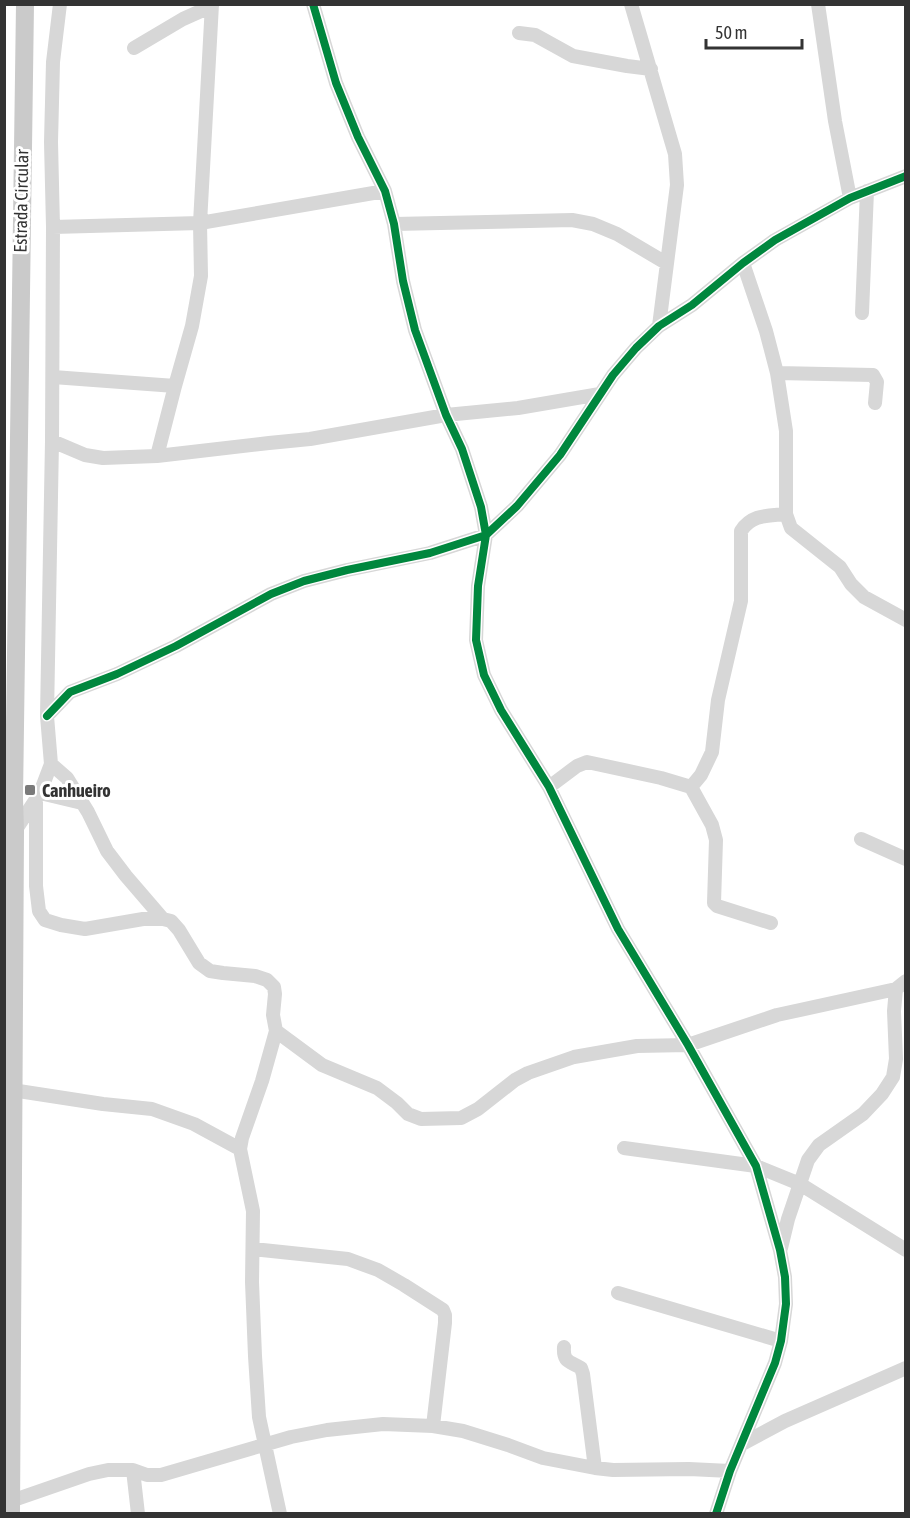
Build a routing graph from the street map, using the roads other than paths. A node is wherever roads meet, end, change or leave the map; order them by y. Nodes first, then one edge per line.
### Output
1 (25, 4) edge
2 (60, 4) edge
3 (313, 4) edge
4 (631, 4) edge
5 (818, 4) edge
6 (212, 5) edge
7 (519, 33) dead end
8 (134, 48) dead end
9 (651, 69) junction
10 (906, 176) edge
11 (385, 191) junction
12 (867, 191) junction
13 (849, 198) junction
14 (200, 223) junction
15 (394, 224) junction
16 (53, 227) junction
17 (666, 263) junction
18 (743, 263) junction
19 (862, 313) dead end
20 (659, 326) junction
21 (777, 374) junction
22 (52, 377) junction
23 (175, 386) junction
24 (600, 394) junction
25 (876, 403) dead end
26 (446, 415) junction
27 (52, 441) junction
28 (157, 456) junction
29 (786, 514) junction
30 (486, 535) junction
31 (906, 620) edge
32 (48, 683) junction
33 (70, 692) junction
34 (47, 716) junction
35 (51, 764) junction
36 (549, 787) junction
37 (692, 788) junction
38 (38, 796) junction
39 (82, 802) junction
40 (15, 831) junction
41 (861, 839) dead end
42 (906, 859) edge
43 (163, 919) junction
44 (771, 923) dead end
45 (901, 985) edge
46 (276, 1031) junction
47 (688, 1045) junction
48 (12, 1090) junction
49 (624, 1148) dead end
50 (240, 1149) junction
51 (756, 1166) junction
52 (800, 1184) junction
53 (253, 1250) junction
54 (780, 1250) junction
55 (906, 1250) edge
56 (618, 1293) dead end
57 (781, 1341) junction
58 (564, 1347) dead end
59 (906, 1368) edge
60 (434, 1426) junction
61 (264, 1444) junction
62 (742, 1444) junction
63 (595, 1468) junction
64 (133, 1470) junction
65 (730, 1471) junction
66 (11, 1508) edge
67 (138, 1514) edge
68 (280, 1514) edge
69 (716, 1514) edge

1 - 40 main road, Estrada Circular
2 - 16 street
3 - 11 street
4 - 9 street
5 - 13 street
6 - 8 street
6 - 14 street
7 - 9 street
9 - 17 street
10 - 12 street
11 - 14 street
11 - 15 street
12 - 13 street
12 - 19 street
13 - 18 street
14 - 16 street
14 - 23 street
15 - 17 street
15 - 26 street
16 - 22 street
17 - 20 street
18 - 20 street
18 - 21 street
20 - 24 street
21 - 25 street
21 - 29 street
22 - 23 street
22 - 27 street
23 - 28 street
24 - 26 street
24 - 30 street
26 - 28 street
26 - 30 street
27 - 28 street
27 - 32 street
29 - 31 street
29 - 37 street
30 - 33 street
30 - 36 street
32 - 33 street
32 - 34 street
33 - 34 street
34 - 35 street
35 - 38 street
35 - 39 street
36 - 37 street
36 - 47 street
37 - 44 street
38 - 39 street
38 - 40 street
38 - 43 street
39 - 43 street
40 - 48 main road, Estrada Circular
41 - 42 street
43 - 46 street
45 - 47 street
45 - 52 street
46 - 47 street
46 - 50 street
47 - 51 street
48 - 50 street
48 - 66 main road, Estrada Circular
49 - 51 street
50 - 53 street
51 - 52 street
51 - 54 street
52 - 54 street
52 - 55 street
53 - 60 street
53 - 61 street
54 - 57 street
56 - 57 street
57 - 62 street
58 - 63 street
59 - 62 street
60 - 61 street
60 - 63 street
61 - 64 street
61 - 68 street
62 - 65 street
63 - 65 street
64 - 66 street
64 - 67 street
65 - 69 street

